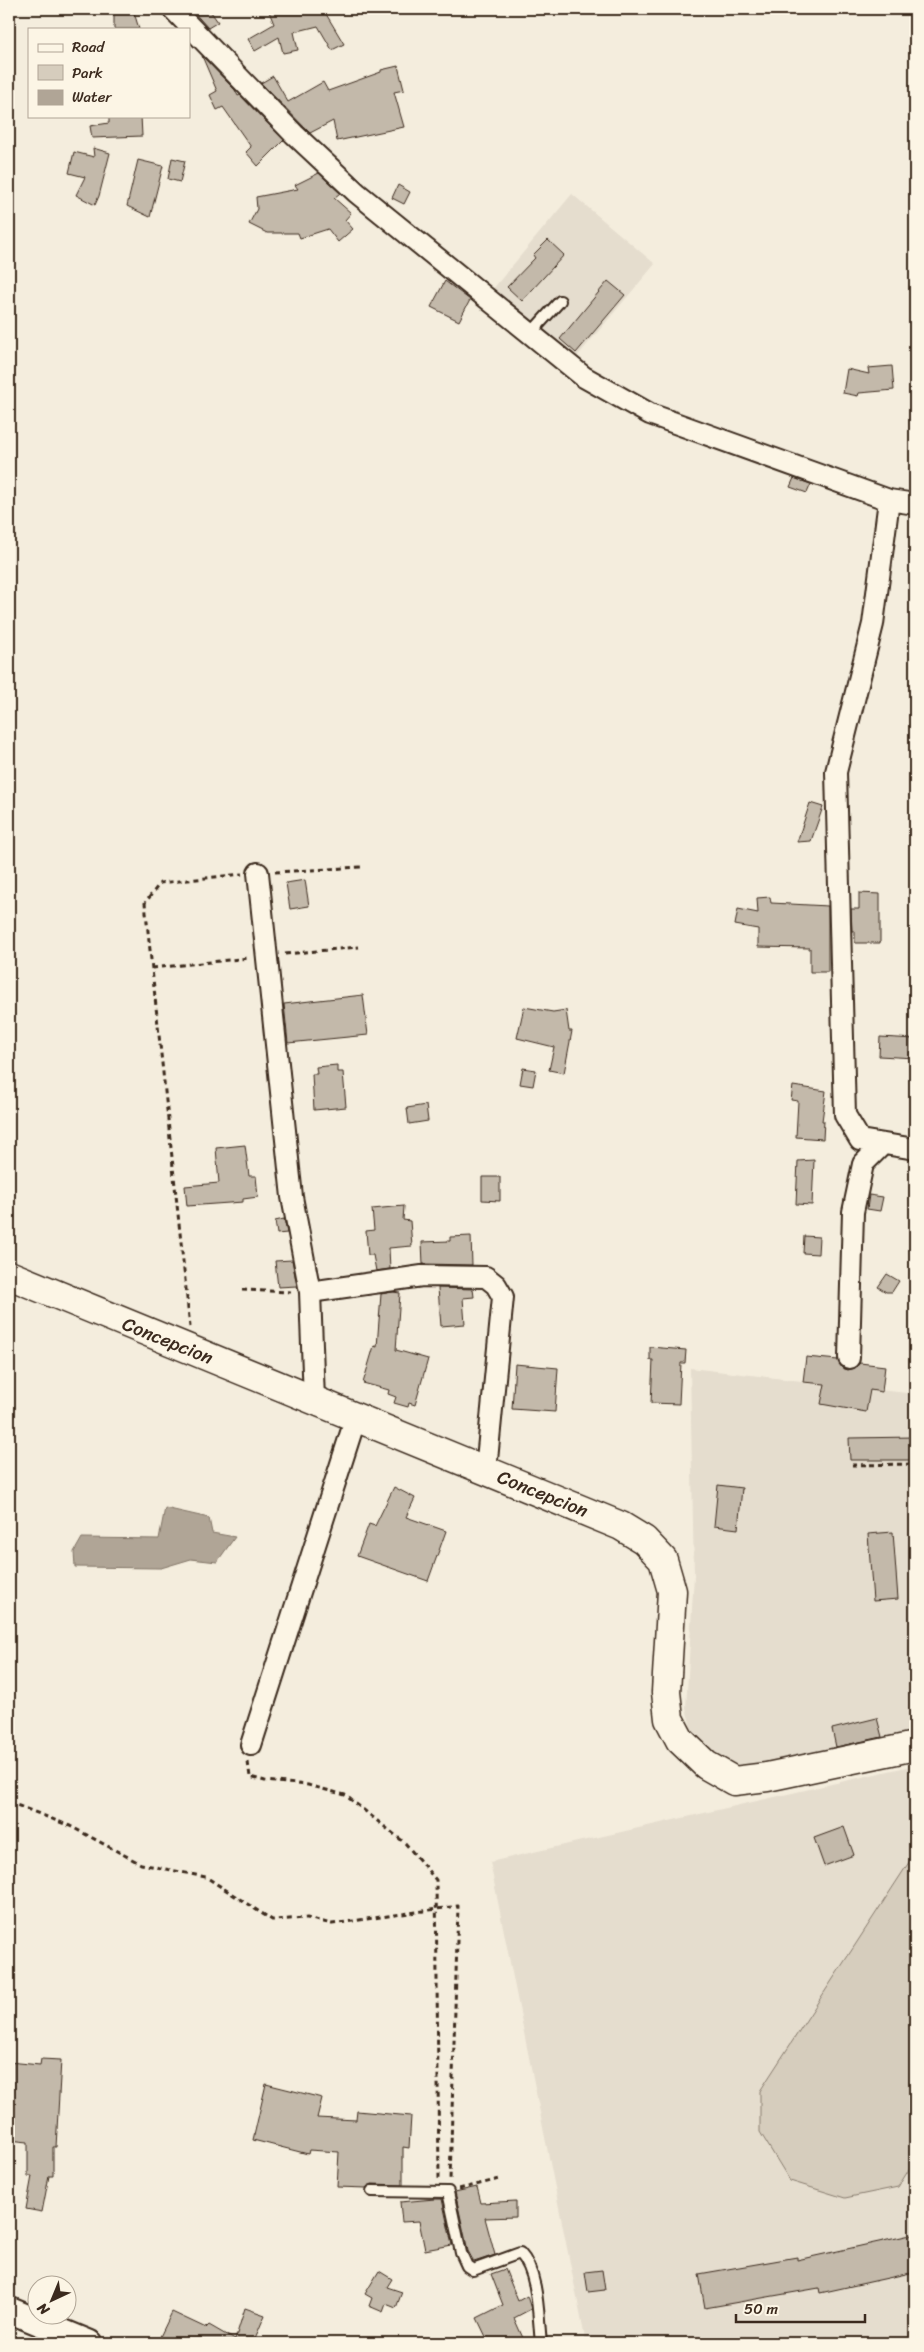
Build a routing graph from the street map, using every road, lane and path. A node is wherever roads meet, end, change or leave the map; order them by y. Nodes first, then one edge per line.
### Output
1 (173, 9) edge
2 (560, 301) dead end
3 (531, 334) junction
4 (889, 500) junction
5 (915, 504) edge
6 (362, 867) dead end
7 (258, 873) junction
8 (882, 1144) junction
9 (915, 1149) edge
10 (9, 1275) edge
11 (242, 1290) dead end
12 (310, 1292) junction
13 (192, 1350) junction
14 (850, 1358) dead end
15 (314, 1400) junction
16 (356, 1417) junction
17 (915, 1464) edge
18 (852, 1465) dead end
19 (486, 1470) junction
20 (252, 1745) joint
21 (915, 1746) edge
22 (9, 1802) edge
23 (437, 1908) junction
24 (450, 2179) junction
25 (500, 2179) dead end
26 (372, 2191) dead end
27 (448, 2192) junction
28 (9, 2310) edge
29 (89, 2343) edge
30 (541, 2343) edge

1 - 3 street
2 - 3 lane
3 - 4 street
4 - 5 street
4 - 8 street
6 - 7 path
7 - 12 street
7 - 13 path
8 - 9 street
8 - 14 street
10 - 13 main road, Concepcion
11 - 12 path
12 - 15 street
12 - 19 street
13 - 15 main road, Concepcion
15 - 16 main road, Concepcion
16 - 19 main road, Concepcion
16 - 20 street
17 - 18 path
19 - 21 main road, Concepcion
20 - 23 path
22 - 23 path
23 - 24 path
23 - 24 path
24 - 27 path
25 - 27 path
26 - 27 lane
27 - 30 lane
28 - 29 street

